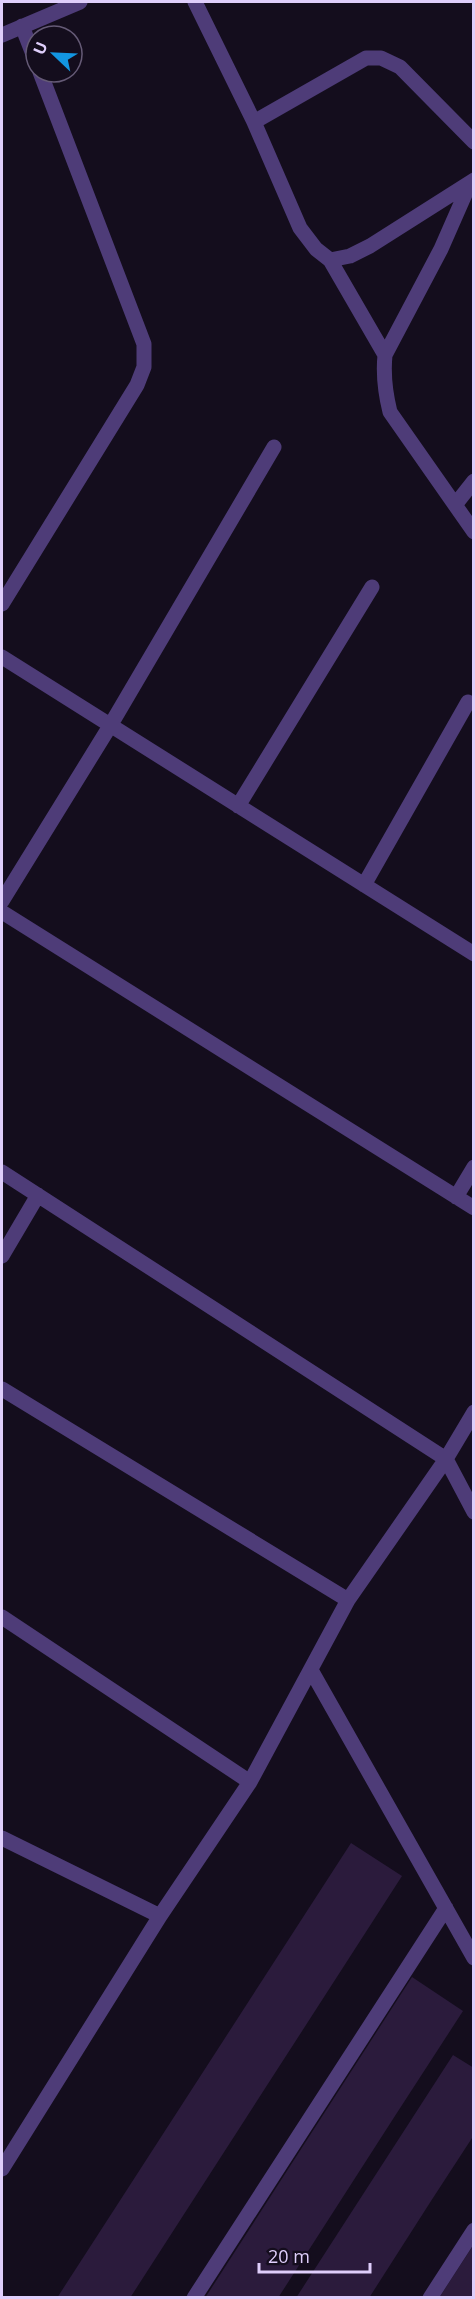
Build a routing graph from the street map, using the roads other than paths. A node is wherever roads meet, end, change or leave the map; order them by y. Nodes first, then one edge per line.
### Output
1 (80, 2) edge
2 (195, 2) edge
3 (22, 26) junction
4 (24, 31) edge
5 (2, 35) edge
6 (45, 84) edge
7 (254, 122) junction
8 (474, 142) edge
9 (472, 182) edge
10 (330, 260) junction
11 (385, 355) junction
12 (274, 447) dead end
13 (474, 481) edge
14 (455, 505) junction
15 (474, 532) edge
16 (372, 587) dead end
17 (2, 604) edge
18 (2, 657) edge
19 (468, 702) dead end
20 (110, 726) junction
21 (238, 806) junction
22 (363, 885) junction
23 (2, 901) edge
24 (2, 912) edge
25 (474, 954) edge
26 (474, 1167) edge
27 (2, 1172) edge
28 (38, 1196) junction
29 (456, 1197) junction
30 (474, 1208) edge
31 (2, 1256) edge
32 (2, 1389) edge
33 (474, 1412) edge
34 (446, 1459) junction
35 (474, 1512) edge
36 (348, 1600) junction
37 (2, 1617) edge
38 (311, 1670) junction
39 (250, 1782) junction
40 (2, 1838) edge
41 (446, 1908) junction
42 (160, 1916) junction
43 (474, 1958) edge
44 (2, 2169) edge
45 (474, 2230) edge
46 (194, 2298) edge
47 (430, 2298) edge

1 - 3 street
2 - 7 street
3 - 4 street
3 - 5 street
6 - 17 street
7 - 8 street
7 - 10 street
9 - 10 street
9 - 11 street
10 - 11 street
11 - 14 street
12 - 20 street
13 - 14 street
14 - 15 street
16 - 21 street
18 - 20 street
19 - 22 street
20 - 21 street
20 - 23 street
21 - 22 street
22 - 25 street
24 - 29 street
26 - 29 street
27 - 28 street
28 - 31 street
28 - 34 street
29 - 30 street
32 - 36 street
33 - 34 street
34 - 35 street
34 - 36 street
36 - 38 street
37 - 39 street
38 - 39 street
38 - 41 street
39 - 42 street
40 - 42 street
41 - 43 street
41 - 46 street
42 - 44 street
45 - 47 street

